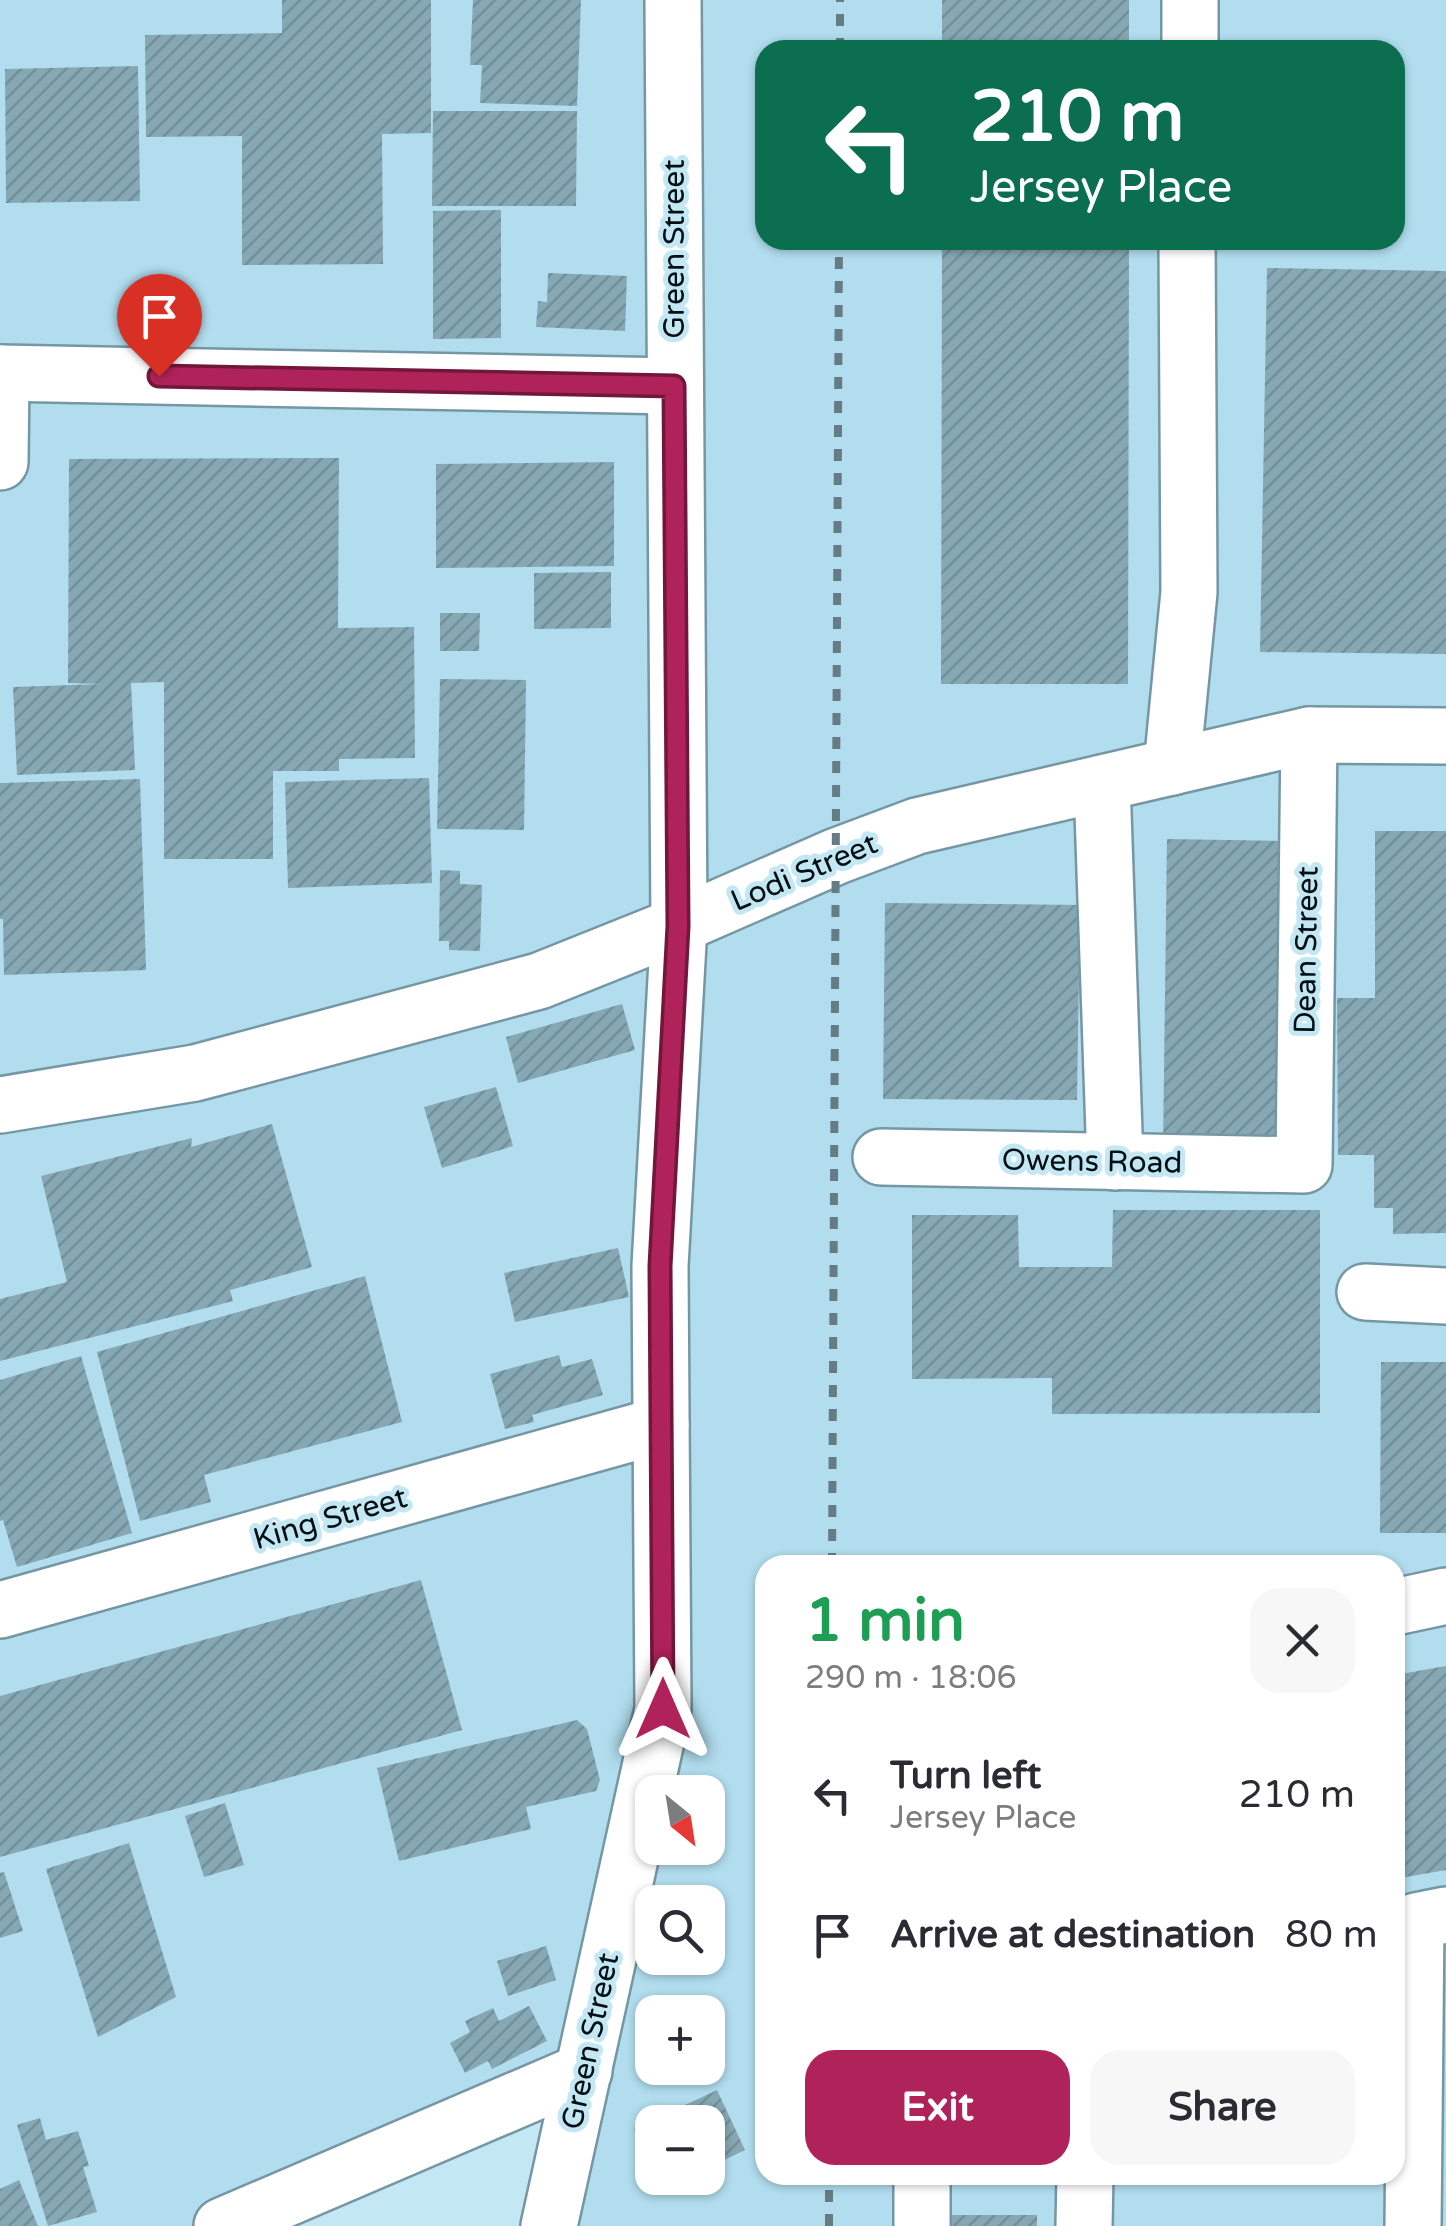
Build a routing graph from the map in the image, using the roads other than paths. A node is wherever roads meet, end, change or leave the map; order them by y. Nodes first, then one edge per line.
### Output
1 (673, 0) edge
2 (1190, 0) edge
3 (1190, 40) edge
4 (1187, 250) edge
5 (0, 373) edge
6 (674, 386) junction
7 (0, 462) edge
8 (1308, 736) junction
9 (1446, 736) edge
10 (1172, 767) junction
11 (1102, 783) junction
12 (678, 926) junction
13 (0, 1105) edge
14 (881, 1157) dead end
15 (1115, 1162) junction
16 (1304, 1165) joint
17 (1365, 1292) dead end
18 (1446, 1296) edge
19 (661, 1426) junction
20 (1446, 1596) edge
21 (1405, 1605) edge
22 (0, 1610) edge
23 (1419, 1920) edge
24 (584, 2071) junction
25 (922, 2185) edge
26 (1085, 2185) edge
27 (222, 2226) edge
28 (550, 2226) edge
29 (922, 2226) edge
30 (1084, 2226) edge
31 (1413, 2226) edge

1 - 6 street, Green Street
2 - 3 street
4 - 10 street
5 - 6 street
5 - 7 street
6 - 12 street, Green Street
8 - 9 street, Lodi Street
8 - 10 street, Lodi Street
8 - 16 street, Dean Street
10 - 11 street, Lodi Street
11 - 12 street, Lodi Street
11 - 15 street
12 - 13 street, Lodi Street
12 - 19 street, Green Street
14 - 15 street, Owens Road
15 - 16 street, Owens Road
17 - 18 street
19 - 22 street, King Street
19 - 24 street, Green Street
20 - 21 street
23 - 31 street
24 - 27 street
24 - 28 street, Green Street
25 - 29 street
26 - 30 street

